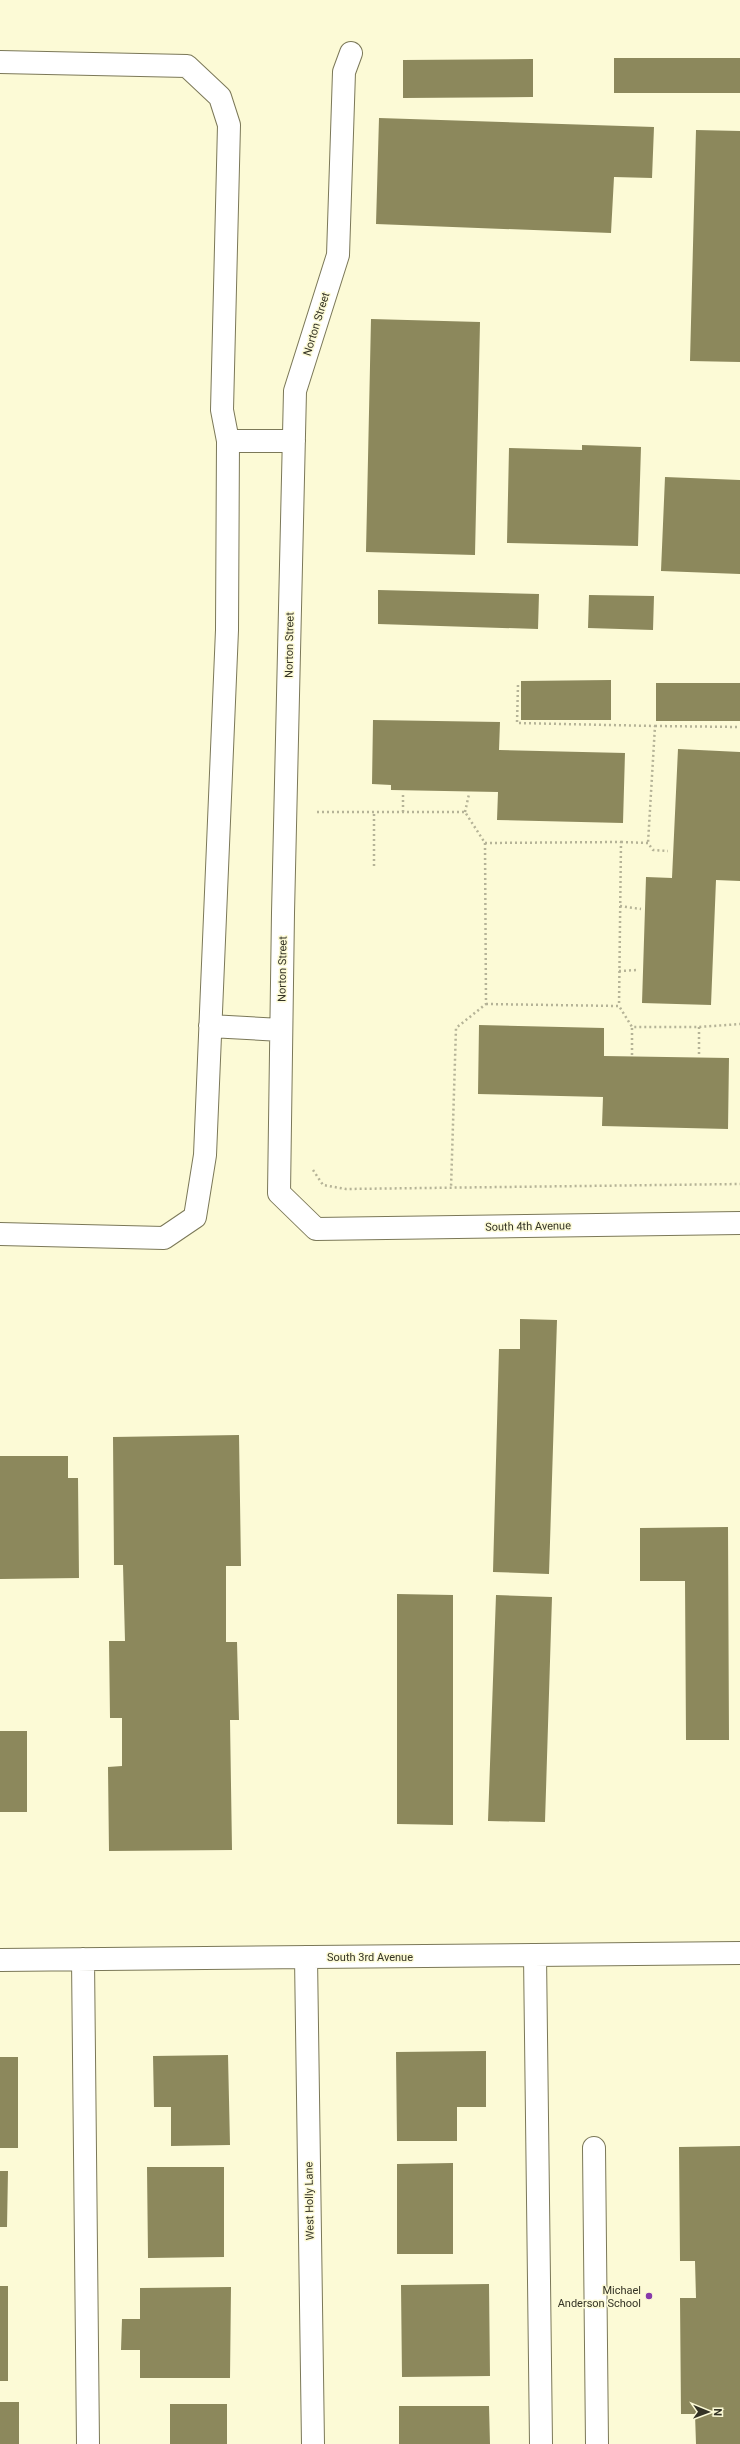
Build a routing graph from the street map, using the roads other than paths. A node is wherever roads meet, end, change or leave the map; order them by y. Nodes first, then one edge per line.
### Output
1 (351, 53) dead end
2 (0, 62) edge
3 (228, 441) junction
4 (294, 441) junction
5 (210, 1026) junction
6 (281, 1030) junction
7 (740, 1223) edge
8 (316, 1229) joint
9 (0, 1234) edge
10 (740, 1953) edge
11 (535, 1955) junction
12 (306, 1957) junction
13 (83, 1959) junction
14 (0, 1960) edge
15 (594, 2148) dead end
16 (88, 2444) edge
17 (313, 2444) edge
18 (541, 2444) edge
19 (597, 2444) edge

1 - 4 street, Norton Street
2 - 3 street
3 - 4 street
3 - 5 street
4 - 6 street, Norton Street
5 - 6 street
5 - 9 street
6 - 8 street, Norton Street
7 - 8 street, South 4th Avenue
10 - 11 street, South 3rd Avenue
11 - 12 street, South 3rd Avenue
11 - 18 street
12 - 13 street, South 3rd Avenue
12 - 17 street, West Holly Lane
13 - 14 street, South 3rd Avenue
13 - 16 street
15 - 19 street

